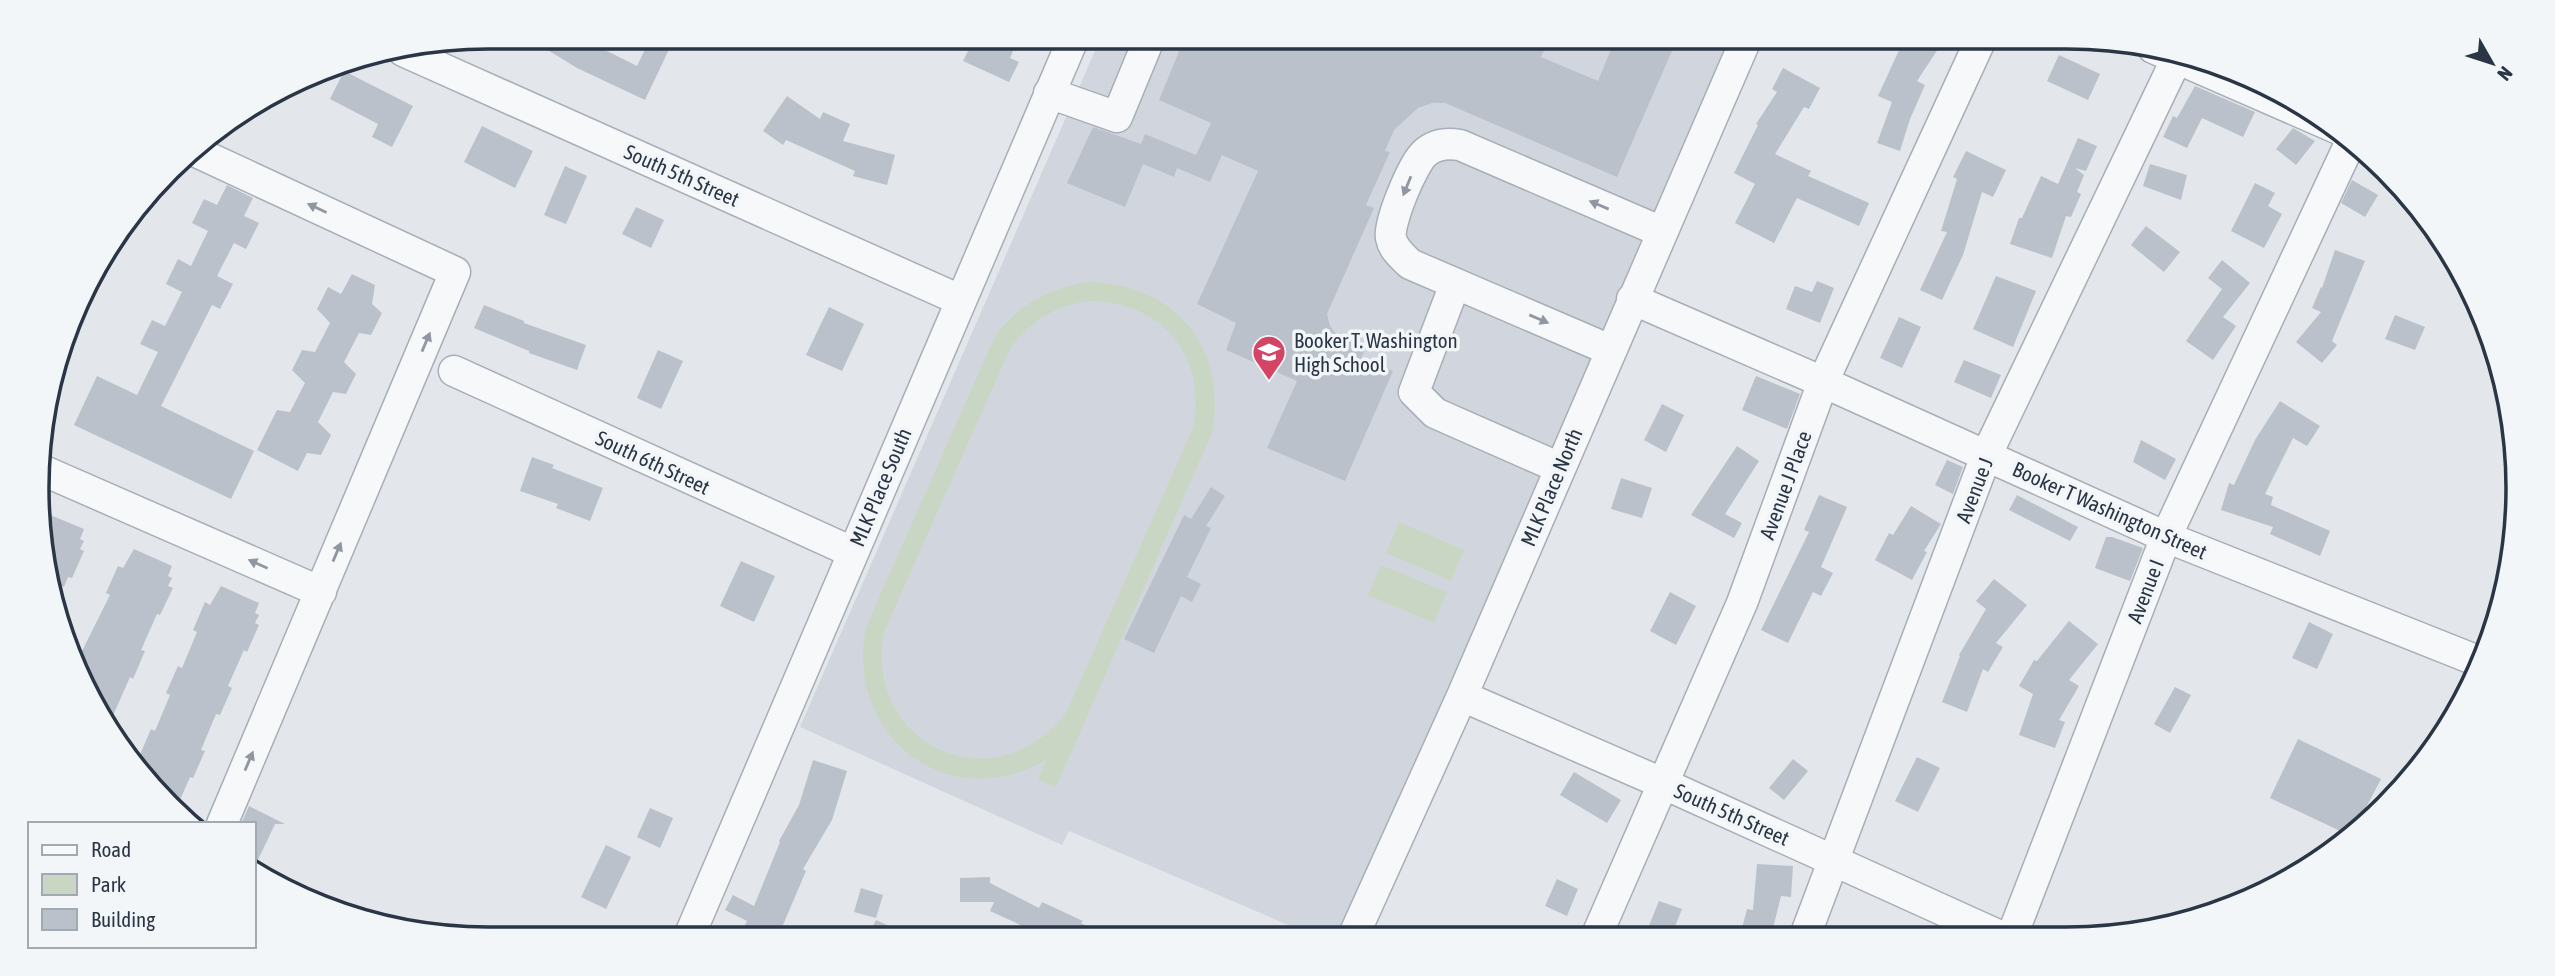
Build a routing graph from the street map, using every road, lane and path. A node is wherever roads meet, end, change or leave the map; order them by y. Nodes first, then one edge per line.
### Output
1 (1068, 49) edge
2 (1145, 49) edge
3 (1742, 49) edge
4 (1976, 49) edge
5 (413, 55) edge
6 (2162, 59) edge
7 (2212, 73) edge
8 (1049, 93) junction
9 (2268, 98) edge
10 (2347, 150) edge
11 (203, 155) edge
12 (1662, 232) junction
13 (1455, 284) junction
14 (1632, 299) junction
15 (960, 300) junction
16 (1611, 350) junction
17 (454, 371) dead end
18 (1823, 382) junction
19 (1986, 456) junction
20 (1560, 468) junction
21 (50, 473) edge
22 (2166, 537) junction
23 (852, 552) junction
24 (321, 592) junction
25 (2472, 659) edge
26 (1462, 696) junction
27 (1662, 783) junction
28 (223, 822) edge
29 (1835, 861) junction
30 (693, 927) edge
31 (1358, 927) edge
32 (1600, 927) edge
33 (1809, 927) edge
34 (1980, 927) edge
35 (2015, 927) edge

1 - 8 street, MLK Place South
2 - 8 street
3 - 12 street, MLK Place North
4 - 18 street, Avenue J Place
5 - 15 street, South 5th Street
6 - 19 street, Avenue J
7 - 9 street
8 - 15 street, MLK Place South
10 - 22 street, Avenue I
24 -> 11 street
12 -> 13 street
12 - 14 street, MLK Place North
13 -> 16 street
13 - 20 street
14 - 16 street, MLK Place North
14 - 18 street, Booker T Washington Street
15 - 23 street, MLK Place South
16 - 20 street, MLK Place North
17 - 23 street, South 6th Street
18 - 19 street, Booker T Washington Street
18 - 27 street, Avenue J Place
19 - 22 street, Booker T Washington Street
19 - 29 street, Avenue J
20 - 26 street, MLK Place North
24 -> 21 street
22 - 25 street, Booker T Washington Street
22 - 35 street, Avenue I
23 - 30 street, MLK Place South
28 -> 24 street
26 - 27 street, South 5th Street
26 - 31 street, MLK Place North
27 - 29 street, South 5th Street
27 - 32 street, Avenue J Place
29 - 33 street, Avenue J
29 - 34 street, South 5th Street

